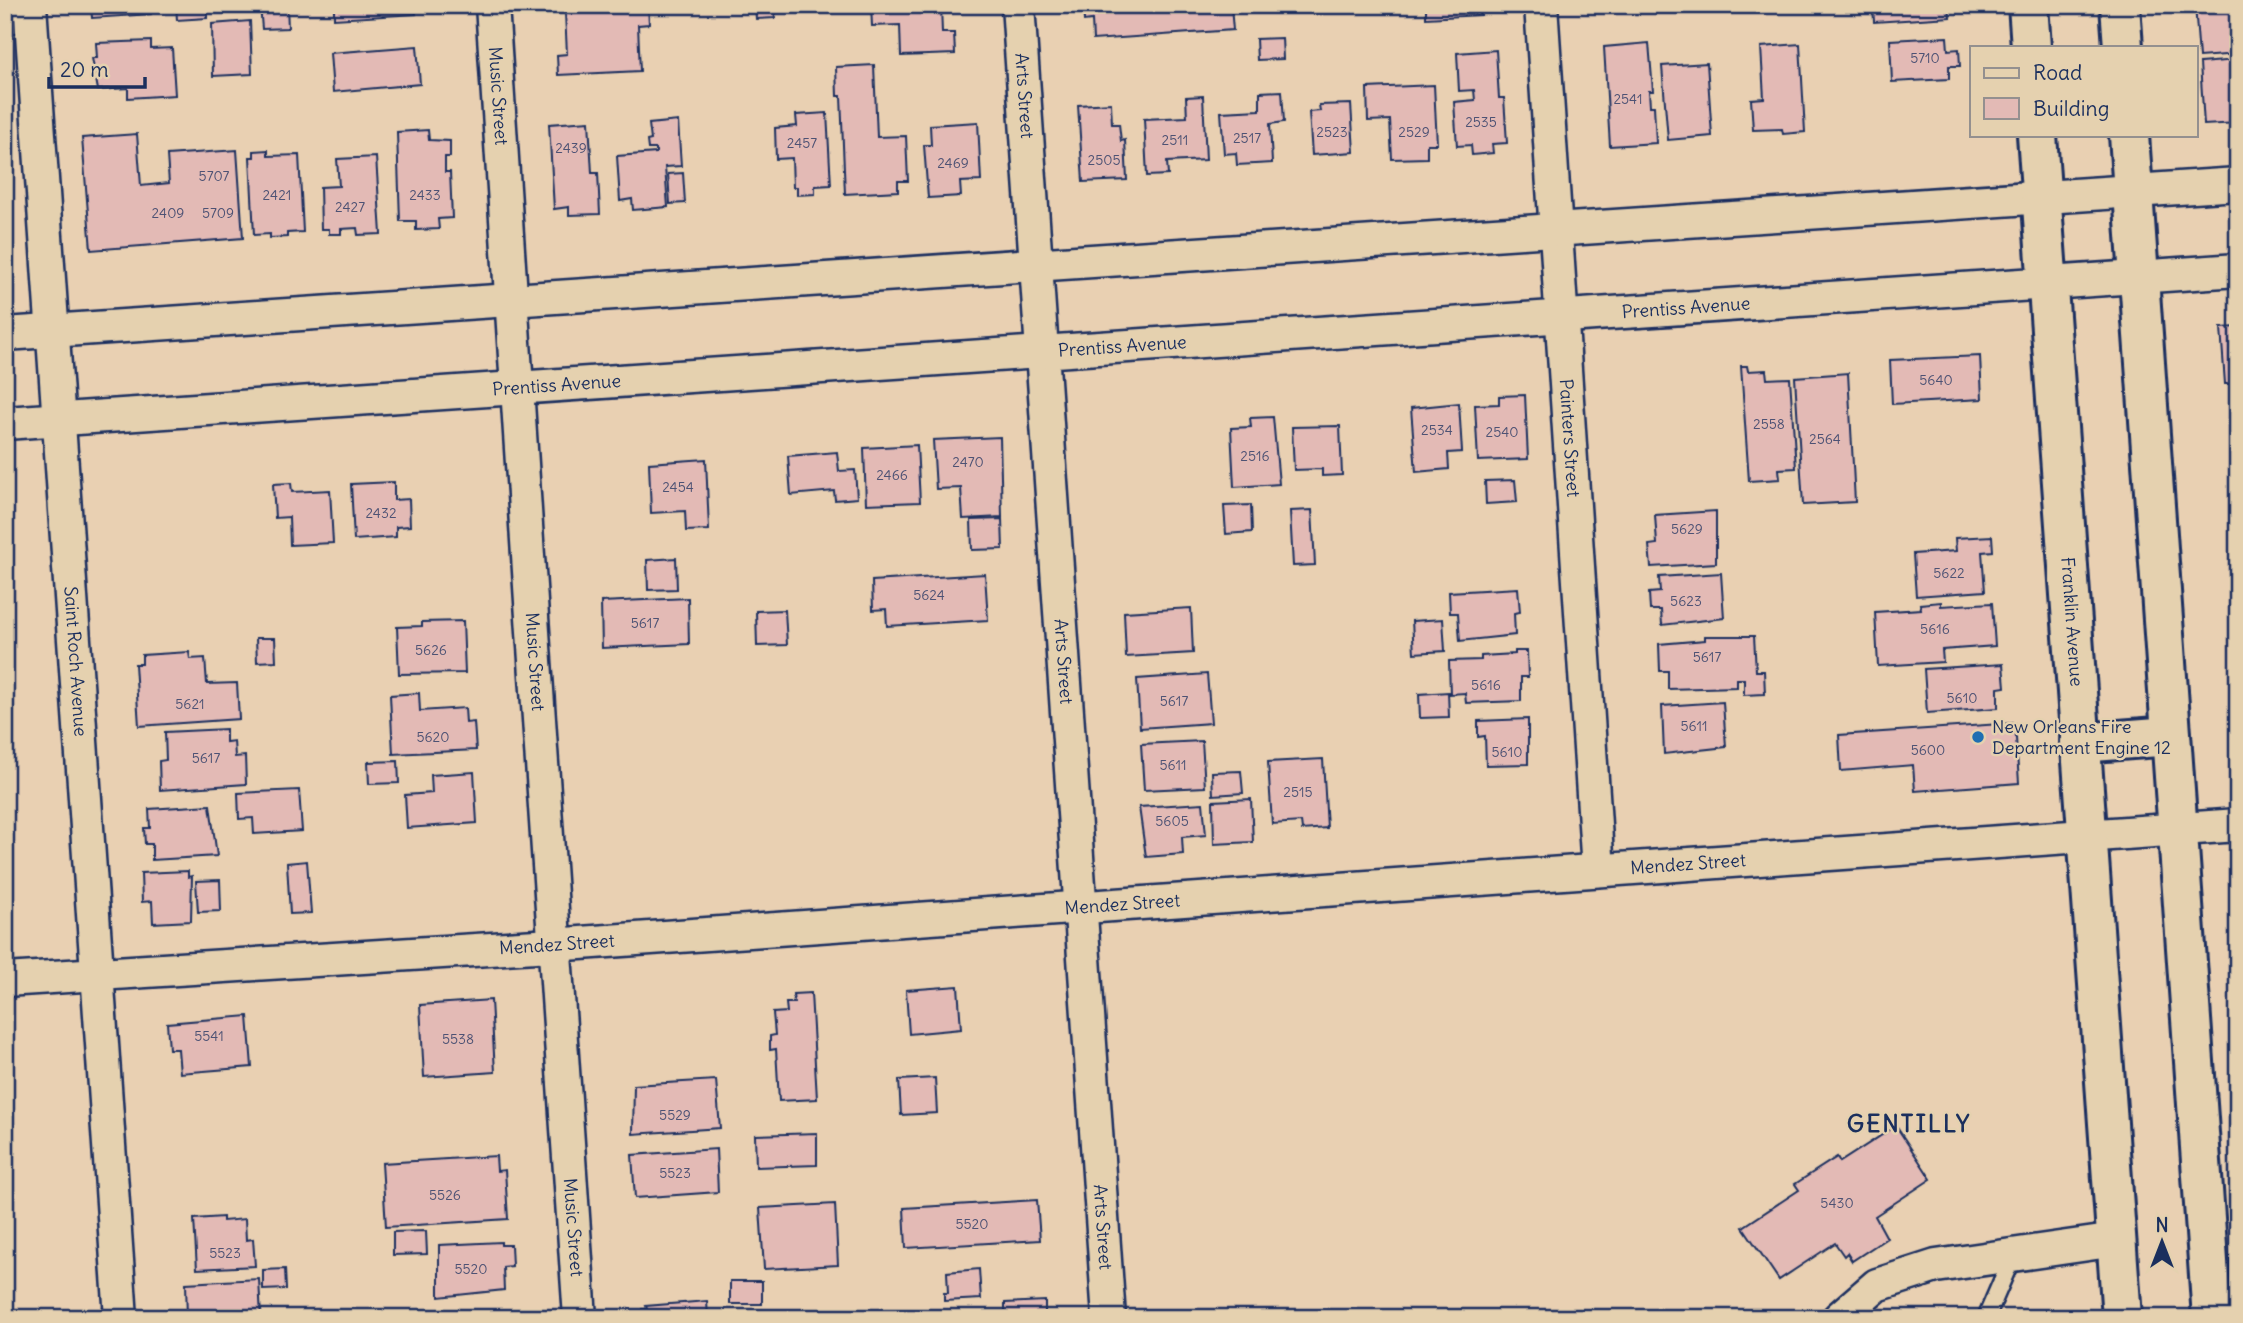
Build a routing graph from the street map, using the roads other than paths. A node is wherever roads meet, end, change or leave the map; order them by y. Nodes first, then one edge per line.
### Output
1 (30, 5) edge
2 (492, 5) edge
3 (1018, 5) edge
4 (1541, 5) edge
5 (2028, 5) edge
6 (2120, 5) edge
7 (2031, 46) edge
8 (2123, 46) edge
9 (2037, 136) edge
10 (2129, 136) edge
11 (2238, 184) edge
12 (2133, 191) junction
13 (2042, 197) junction
14 (1556, 231) junction
15 (1036, 264) junction
16 (2238, 270) edge
17 (2139, 277) junction
18 (2048, 284) junction
19 (512, 299) junction
20 (1562, 319) junction
21 (53, 331) junction
22 (5, 334) edge
23 (1043, 350) junction
24 (519, 387) junction
25 (58, 419) junction
26 (5, 423) edge
27 (2171, 736) junction
28 (2080, 743) junction
29 (2238, 825) edge
30 (2177, 828) junction
31 (2085, 836) junction
32 (1598, 870) junction
33 (1082, 908) junction
34 (552, 945) junction
35 (94, 973) junction
36 (5, 980) edge
37 (2116, 1240) junction
38 (2014, 1253) junction
39 (121, 1318) edge
40 (580, 1318) edge
41 (1110, 1318) edge
42 (1839, 1318) edge
43 (1986, 1318) edge
44 (2122, 1318) edge
45 (2212, 1318) edge

1 - 21 street, Saint Roch Avenue
2 - 19 street, Music Street
3 - 15 street, Arts Street
4 - 14 street, Painters Street
5 - 7 street
6 - 8 street
9 - 13 street, Franklin Avenue
10 - 12 street
11 - 12 street
12 - 13 street
12 - 17 street
13 - 14 street
13 - 18 street, Franklin Avenue
14 - 15 street
14 - 20 street, Painters Street
15 - 19 street
15 - 23 street, Arts Street
16 - 17 street, Prentiss Avenue
17 - 18 street, Prentiss Avenue
17 - 27 street
18 - 20 street, Prentiss Avenue
18 - 28 street, Franklin Avenue
19 - 21 street
19 - 24 street, Music Street
20 - 23 street, Prentiss Avenue
20 - 32 street, Painters Street
21 - 22 street
21 - 25 street, Saint Roch Avenue
23 - 24 street, Prentiss Avenue
23 - 33 street, Arts Street
24 - 25 street, Prentiss Avenue
24 - 34 street, Music Street
25 - 26 street, Prentiss Avenue
25 - 35 street, Saint Roch Avenue
27 - 28 street
27 - 30 street
28 - 31 street, Franklin Avenue
29 - 30 street, Mendez Street
30 - 31 street, Mendez Street
30 - 45 street
31 - 32 street, Mendez Street
31 - 37 street, Franklin Avenue
32 - 33 street, Mendez Street
33 - 34 street, Mendez Street
33 - 41 street, Arts Street
34 - 35 street, Mendez Street
34 - 40 street, Music Street
35 - 36 street, Mendez Street
35 - 39 street, Saint Roch Avenue
37 - 38 street
37 - 44 street, Franklin Avenue
38 - 42 street
38 - 43 lane

